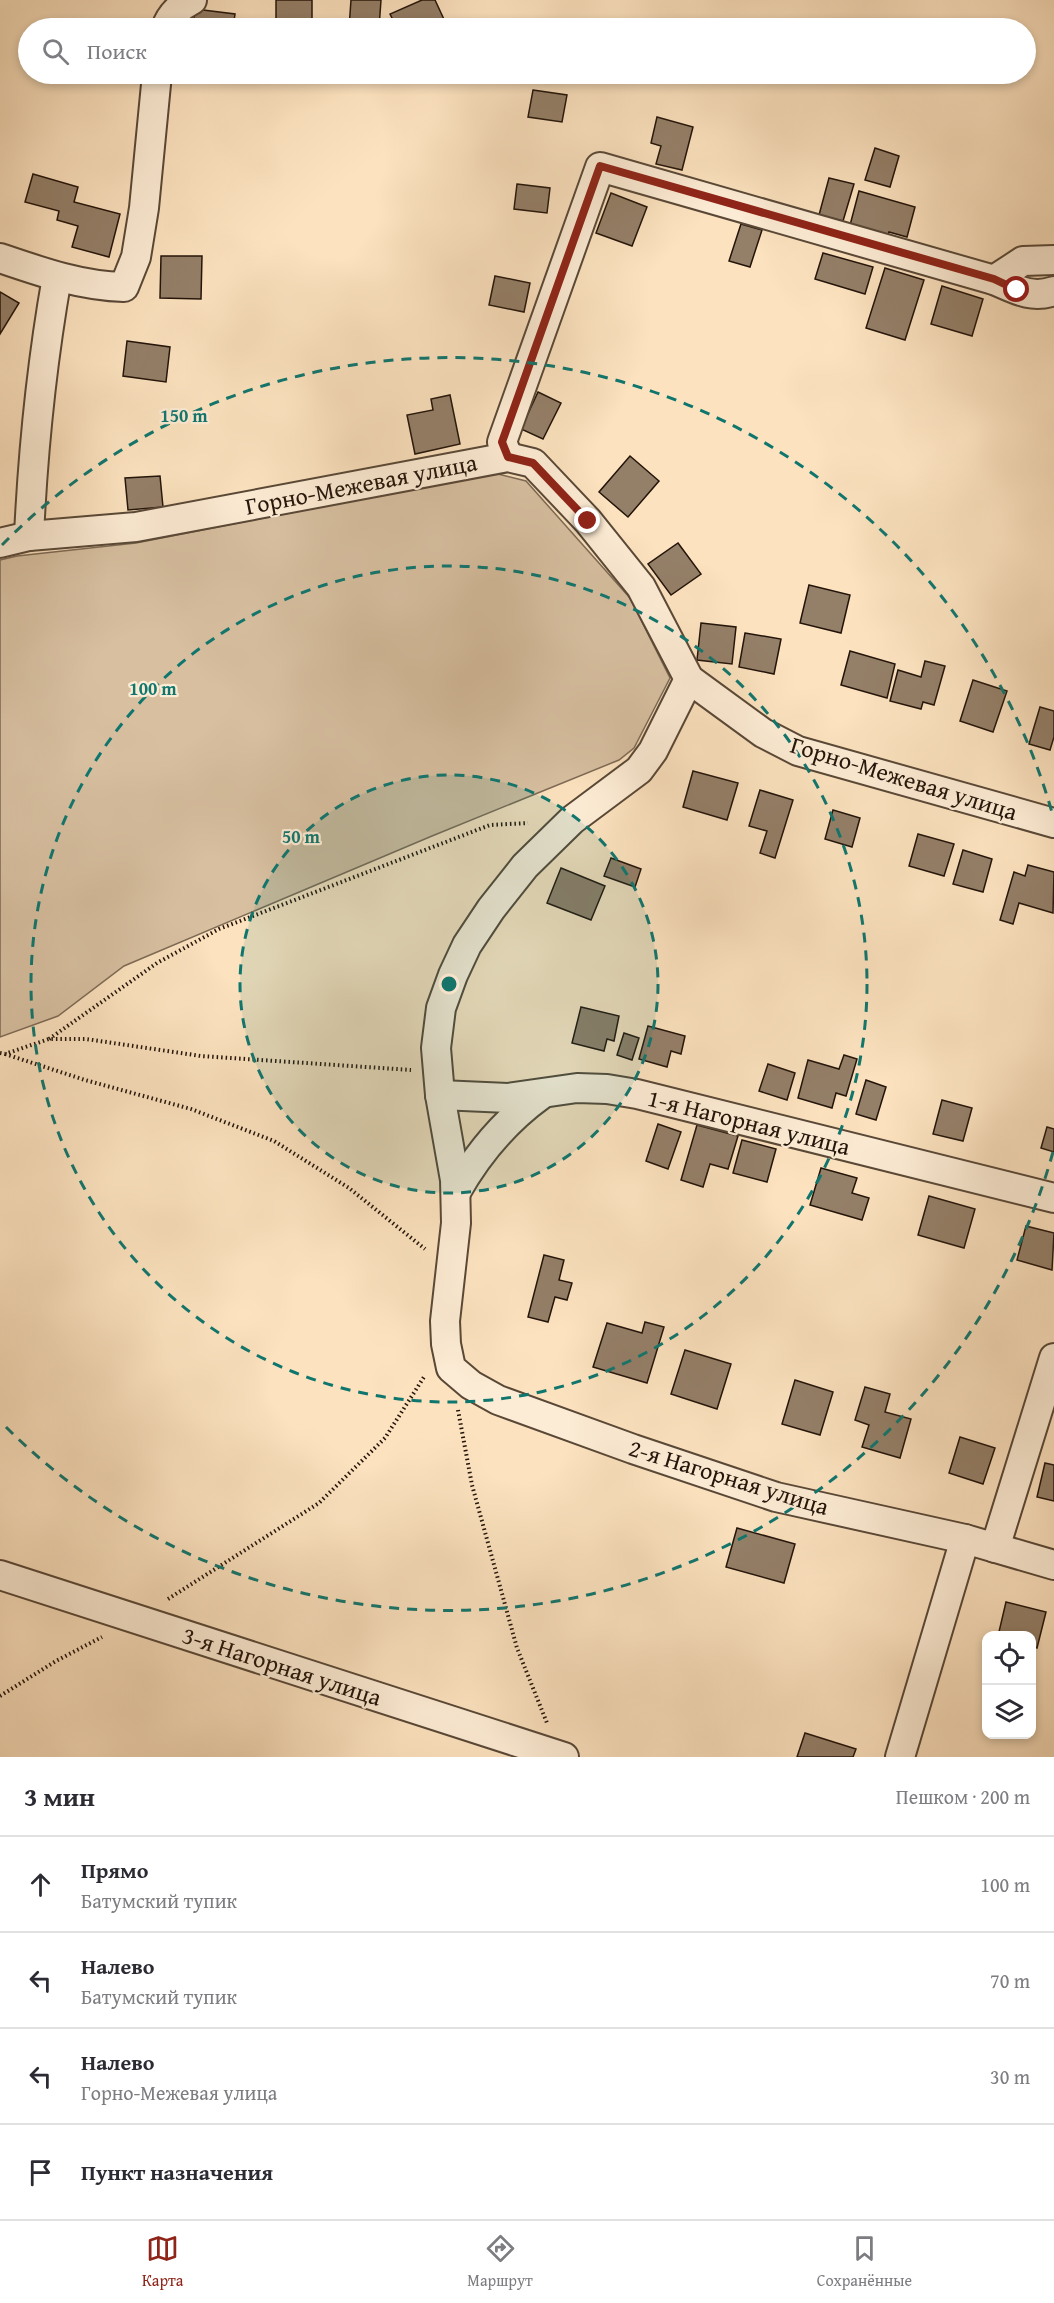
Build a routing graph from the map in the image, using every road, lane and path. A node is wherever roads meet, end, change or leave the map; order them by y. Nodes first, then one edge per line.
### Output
1 (192, 0) edge
2 (171, 18) edge
3 (155, 84) edge
4 (0, 258) edge
5 (1054, 260) edge
6 (57, 277) junction
7 (1006, 285) junction
8 (1054, 291) edge
9 (508, 457) junction
10 (29, 536) junction
11 (0, 543) edge
12 (689, 679) junction
13 (572, 820) junction
14 (1054, 823) edge
15 (49, 1039) junction
16 (2, 1054) edge
17 (439, 1084) junction
18 (541, 1095) junction
19 (456, 1192) junction
20 (1054, 1198) edge
21 (449, 1273) junction
22 (448, 1356) junction
23 (1054, 1358) edge
24 (965, 1539) junction
25 (995, 1548) junction
26 (1054, 1565) edge
27 (0, 1575) edge
28 (136, 1619) junction
29 (0, 1696) edge
30 (562, 1756) edge
31 (900, 1757) edge

1 - 2 street
3 - 6 street
4 - 6 street
5 - 7 street
6 - 10 street
7 - 8 street
7 - 9 street
9 - 10 street, Горно-Межевая улица
9 - 12 street, Горно-Межевая улица
10 - 11 street, Горно-Межевая улица
12 - 13 street
12 - 14 street, Горно-Межевая улица
13 - 15 path
13 - 17 street
15 - 16 path
15 - 17 path
16 - 21 path
17 - 18 street, 1-я Нагорная улица
17 - 19 street
18 - 19 street
18 - 20 street, 1-я Нагорная улица
19 - 21 street
21 - 22 street
22 - 24 street, 2-я Нагорная улица
22 - 28 path
22 - 30 path
23 - 25 street
24 - 25 street, 2-я Нагорная улица
24 - 31 street
25 - 26 street, 2-я Нагорная улица
27 - 28 street, 3-я Нагорная улица
28 - 29 path
28 - 30 street, 3-я Нагорная улица

